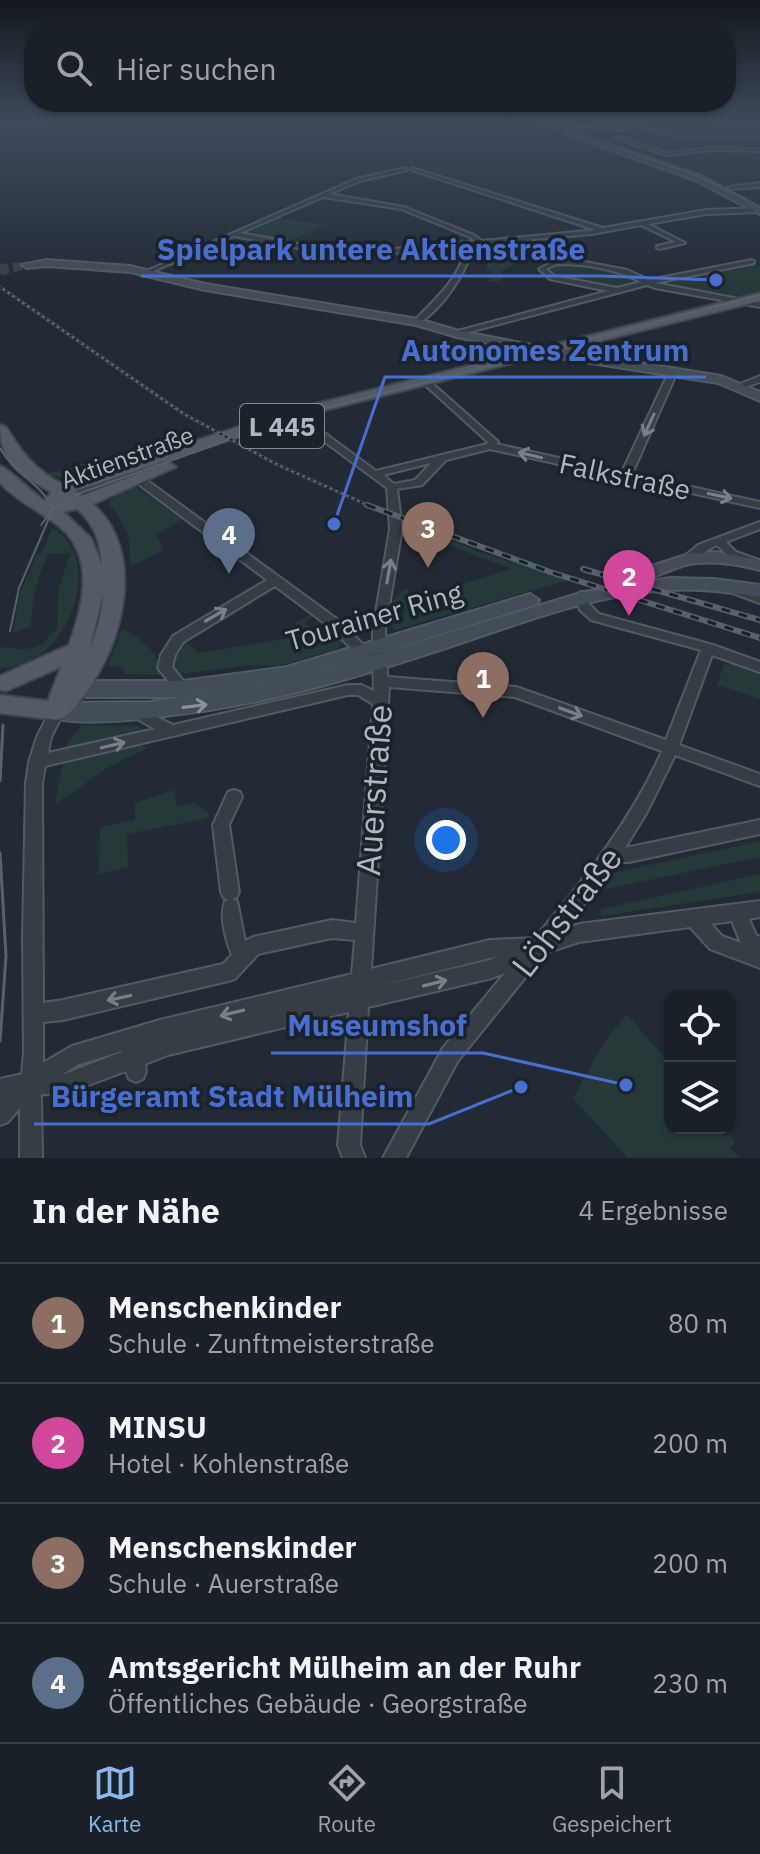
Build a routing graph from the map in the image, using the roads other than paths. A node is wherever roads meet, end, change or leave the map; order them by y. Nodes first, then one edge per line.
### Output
1 (368, 177) edge
2 (439, 177) edge
3 (695, 177) edge
4 (701, 177) edge
5 (760, 185) edge
6 (731, 187) junction
7 (322, 195) junction
8 (757, 209) edge
9 (717, 211) junction
10 (641, 223) junction
11 (603, 230) junction
12 (233, 234) junction
13 (481, 243) junction
14 (470, 245) junction
15 (659, 247) dead end
16 (752, 262) dead end
17 (27, 265) tunnel mouth
18 (160, 265) junction
19 (130, 269) junction
20 (145, 273) junction
21 (645, 283) junction
22 (619, 291) junction
23 (760, 296) edge
24 (712, 301) junction
25 (738, 302) junction
26 (760, 305) edge
27 (695, 313) junction
28 (418, 322) junction
29 (457, 334) junction
30 (498, 343) junction
31 (544, 352) junction
32 (508, 358) junction
33 (673, 372) junction
34 (760, 379) edge
35 (428, 382) junction
36 (739, 386) junction
37 (760, 397) edge
38 (297, 417) junction
39 (0, 430) edge
40 (490, 446) junction
41 (443, 456) junction
42 (0, 471) edge
43 (136, 471) junction
44 (375, 474) junction
45 (625, 477) junction
46 (392, 487) junction
47 (61, 491) junction
48 (81, 503) junction
49 (760, 505) edge
50 (47, 510) junction
51 (760, 525) edge
52 (718, 540) junction
53 (691, 556) junction
54 (759, 569) edge
55 (645, 574) junction
56 (275, 581) junction
57 (724, 585) junction
58 (760, 591) edge
59 (581, 596) junction
60 (760, 599) edge
61 (708, 648) junction
62 (77, 650) junction
63 (760, 667) edge
64 (376, 669) junction
65 (183, 689) junction
66 (2, 690) edge
67 (65, 696) junction
68 (137, 712) junction
69 (171, 731) junction
70 (671, 748) junction
71 (37, 762) junction
72 (760, 780) edge
73 (234, 797) dead end
74 (760, 827) edge
75 (612, 855) junction
76 (760, 909) edge
77 (738, 912) junction
78 (693, 917) junction
79 (363, 932) junction
80 (541, 946) junction
81 (760, 946) edge
82 (241, 955) junction
83 (760, 959) edge
84 (362, 981) junction
85 (359, 1002) junction
86 (33, 1014) junction
87 (134, 1056) junction
88 (31, 1083) junction
89 (0, 1089) edge
90 (0, 1114) edge
91 (31, 1158) edge
92 (354, 1158) edge
93 (394, 1158) edge

1 - 7 street
2 - 11 street
3 - 8 main road
4 - 6 main road
5 - 6 street
6 - 8 main road
7 - 12 street
7 - 13 street
8 - 9 street
8 - 9 street
9 - 10 street
10 - 11 street
10 - 15 street
11 - 13 street
12 - 14 street
12 - 18 street
13 - 14 street
14 - 28 street
16 - 21 street
17 - 19 main road
18 - 19 street
18 - 20 street
19 - 20 main road
20 - 28 main road
21 - 22 street
21 - 22 street
21 - 24 street
22 - 29 street
23 - 25 main road, Aktienstraße / L 445
24 - 25 main road, Aktienstraße / L 445
24 - 27 main road, Aktienstraße / L 445
25 - 26 street
25 - 27 main road, Aktienstraße / L 445
27 - 31 main road, Aktienstraße / L 445
28 - 29 main road
29 - 30 main road
30 - 31 main road
30 - 32 main road
31 - 32 main road, Aktienstraße / L 445
31 - 33 main road
31 - 35 main road, Aktienstraße / L 445
32 - 35 main road, Aktienstraße / L 445
33 - 36 main road
33 -> 45 street
34 - 36 street
35 - 38 main road, Aktienstraße / L 445
35 - 40 street
36 - 37 main road
38 - 43 main road, Aktienstraße / L 445
38 - 44 street
39 - 47 main road
40 - 41 street
45 -> 40 street, Falkstraße
41 - 44 street
41 - 46 street
42 - 50 main road
43 - 47 main road, Aktienstraße / L 445
43 - 48 main road, Aktienstraße / L 445
43 - 56 street
44 - 46 street
45 -> 49 street, Falkstraße
64 -> 46 street, Auerstraße
47 - 48 main road
47 - 50 main road, Aktienstraße
48 - 50 main road, Aktienstraße / L 445
48 - 67 main road
50 - 62 main road
51 - 52 street
52 - 53 street
52 - 54 street
53 - 54 main road
53 - 55 main road
54 - 55 main road, Tourainer Ring
55 - 64 main road, Tourainer Ring
56 - 64 street
65 -> 56 street
57 - 58 main road, Tourainer Ring
57 - 59 main road, Tourainer Ring
57 - 60 street
59 - 61 street
59 - 64 main road, Tourainer Ring
61 - 63 street
61 - 70 street, Löhstraße
62 - 66 main road
62 - 67 main road
64 - 65 main road, Tourainer Ring
68 -> 64 main road, Tourainer Ring
64 - 69 street
64 -> 70 street
64 - 79 street, Auerstraße
65 - 67 main road, Tourainer Ring
66 - 67 main road
67 - 68 main road, Tourainer Ring
67 - 71 street
68 - 69 street
71 -> 69 street
70 - 72 street
70 - 75 street, Löhstraße
71 - 86 street
73 - 82 street
74 - 75 street
75 - 80 street, Löhstraße
76 - 77 street
77 - 78 street
77 - 81 street
78 - 80 street
78 - 83 street
79 - 82 street
79 - 84 street, Auerstraße
80 - 84 street
85 -> 80 street
80 - 93 street, Löhstraße
82 -> 86 street
84 - 85 street, Auerstraße
84 -> 87 street
85 - 87 street
85 - 92 street, Auerstraße
86 - 88 street
87 - 88 street
88 - 89 street
88 - 90 street
88 - 91 street

